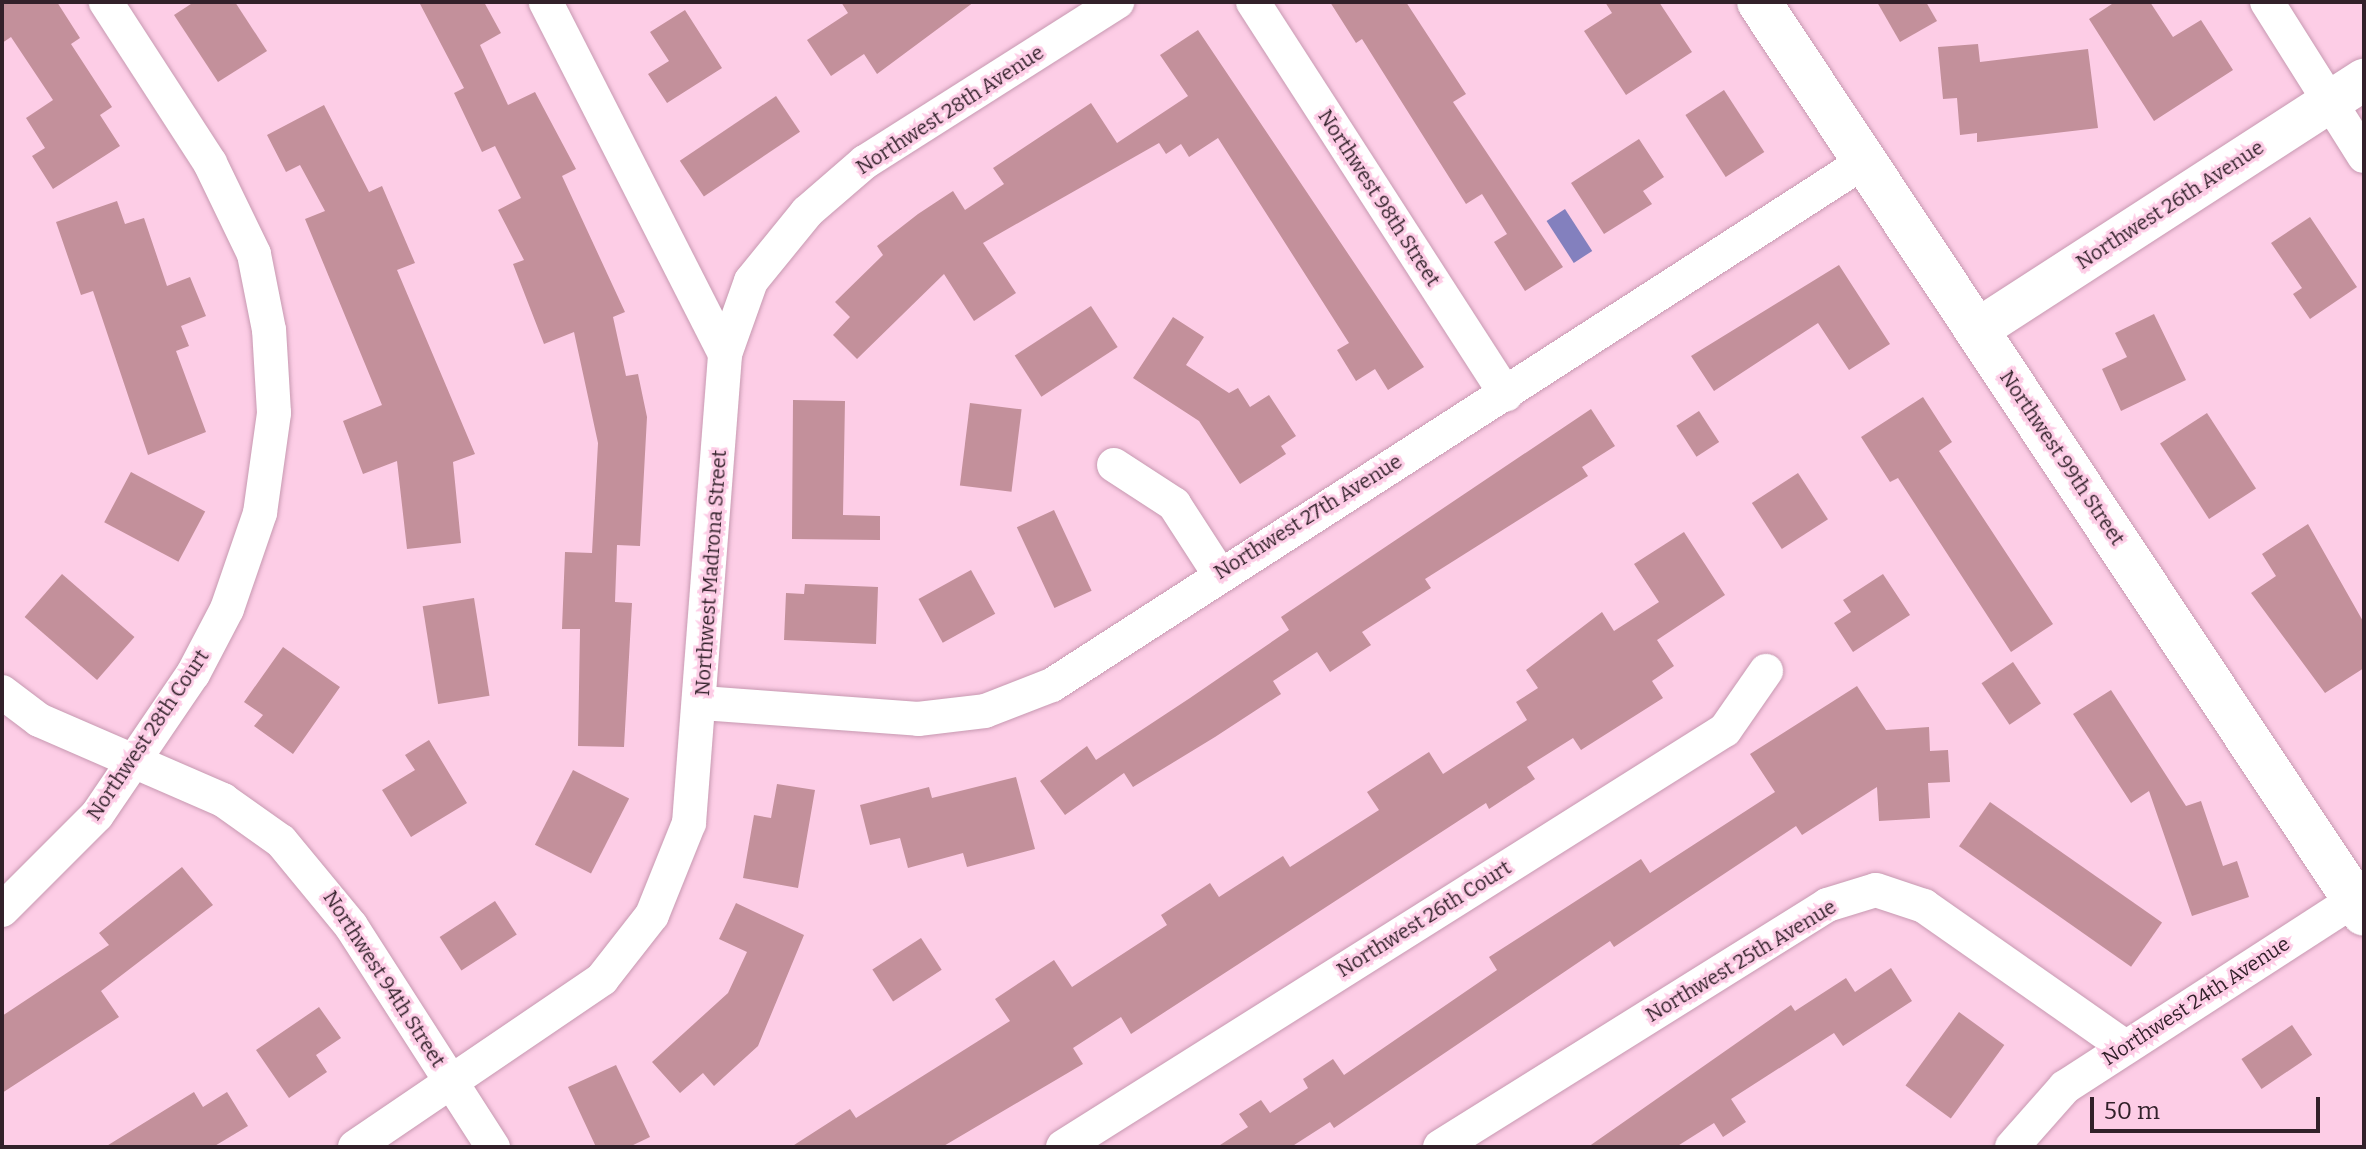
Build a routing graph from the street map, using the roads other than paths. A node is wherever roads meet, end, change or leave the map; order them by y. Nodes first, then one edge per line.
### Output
1 (106, 2) edge
2 (546, 2) edge
3 (1117, 2) edge
4 (1253, 2) edge
5 (1759, 2) edge
6 (2267, 2) edge
7 (2364, 80) edge
8 (2329, 103) junction
9 (2364, 156) edge
10 (1865, 161) junction
11 (1977, 330) junction
12 (725, 354) junction
13 (1506, 395) junction
14 (1114, 465) dead end
15 (1218, 572) junction
16 (1766, 671) dead end
17 (2, 692) edge
18 (702, 703) junction
19 (130, 762) junction
20 (2359, 907) edge
21 (2, 910) edge
22 (2125, 1047) junction
23 (450, 1081) junction
24 (355, 1147) edge
25 (493, 1147) edge
26 (1063, 1147) edge
27 (1440, 1147) edge
28 (2012, 1147) edge

1 - 19 street, Northwest 28th Court
2 - 12 street
3 - 12 street, Northwest 28th Avenue
4 - 13 street, Northwest 98th Street
5 - 10 main road, Northwest 99th Street
6 - 8 street
7 - 8 street, Northwest 26th Avenue
8 - 9 street
8 - 11 street, Northwest 26th Avenue
10 - 11 main road, Northwest 99th Street
10 - 13 street, Northwest 27th Avenue
11 - 20 main road, Northwest 99th Street
12 - 18 street, Northwest Madrona Street
13 - 15 street, Northwest 27th Avenue
14 - 15 street
15 - 18 street, Northwest 27th Avenue
16 - 26 street, Northwest 26th Court
17 - 19 street, Northwest 94th Street
18 - 23 street, Northwest Madrona Street
19 - 21 street, Northwest 28th Court
19 - 23 street, Northwest 94th Street
20 - 22 street, Northwest 24th Avenue
22 - 27 street, Northwest 25th Avenue
22 - 28 street, Northwest 24th Avenue
23 - 24 street
23 - 25 street, Northwest 94th Street

